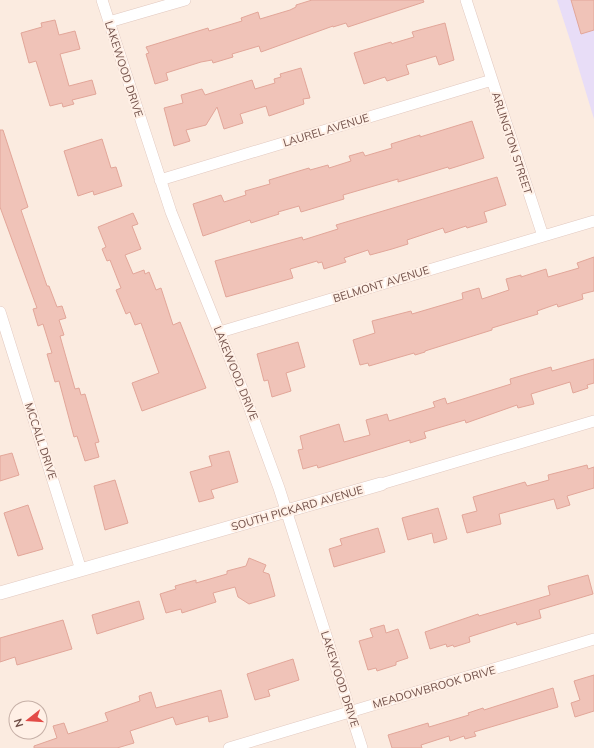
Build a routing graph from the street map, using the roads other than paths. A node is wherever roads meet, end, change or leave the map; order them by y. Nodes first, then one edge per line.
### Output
1 (102, 0) edge
2 (185, 0) edge
3 (466, 0) edge
4 (109, 22) junction
5 (492, 80) junction
6 (160, 180) junction
7 (594, 221) edge
8 (543, 236) junction
9 (0, 312) edge
10 (220, 332) junction
11 (594, 420) edge
12 (381, 484) joint
13 (286, 512) junction
14 (81, 570) junction
15 (0, 594) edge
16 (594, 639) edge
17 (350, 711) junction
18 (228, 748) edge
19 (362, 748) edge

1 - 4 street, LAKEWOOD DRIVE
2 - 4 street
3 - 5 street, ARLINGTON STREET
4 - 6 street, LAKEWOOD DRIVE
5 - 6 street, LAUREL AVENUE
5 - 8 street, ARLINGTON STREET
6 - 10 street, LAKEWOOD DRIVE
7 - 8 street
8 - 10 street, BELMONT AVENUE
9 - 14 street, MCCALL DRIVE
10 - 13 street, LAKEWOOD DRIVE
11 - 12 street, SOUTH PICKARD AVENUE
12 - 13 street, SOUTH PICKARD AVENUE
13 - 14 street, SOUTH PICKARD AVENUE
13 - 17 street, LAKEWOOD DRIVE
14 - 15 street, SOUTH PICKARD AVENUE
16 - 17 street, MEADOWBROOK DRIVE
17 - 18 street, MEADOWBROOK DRIVE
17 - 19 street, LAKEWOOD DRIVE

